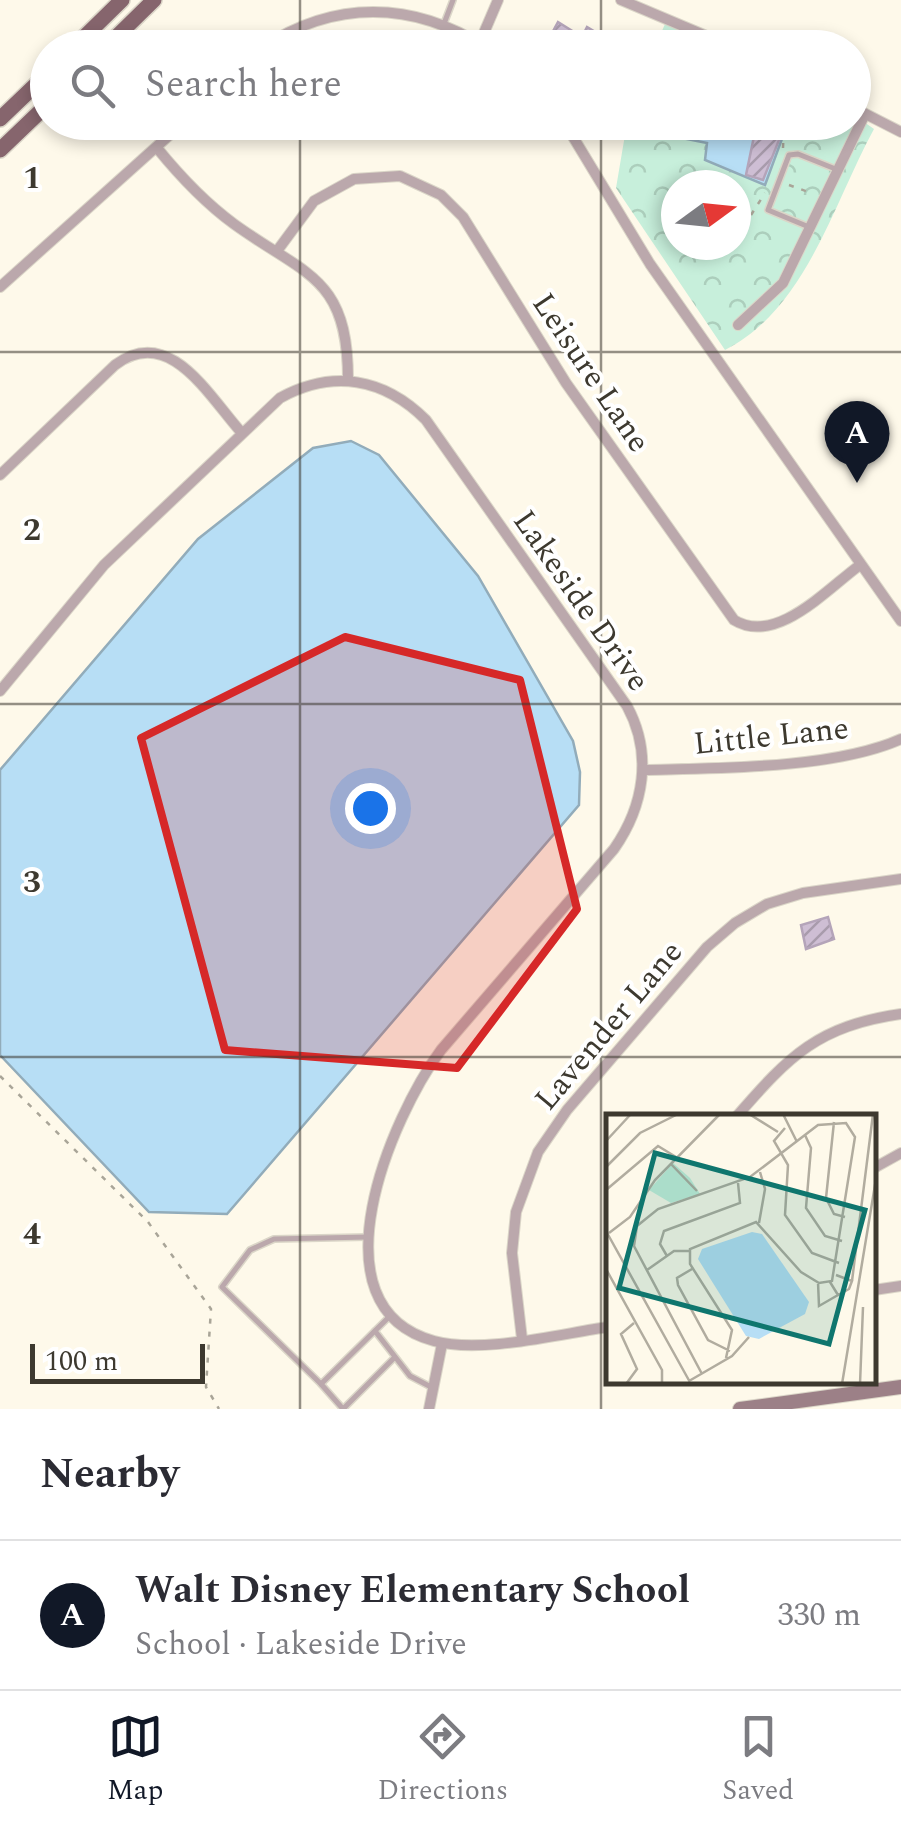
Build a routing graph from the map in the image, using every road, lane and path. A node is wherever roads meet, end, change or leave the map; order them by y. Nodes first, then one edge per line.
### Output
1 (122, 0) edge
2 (154, 0) edge
3 (453, 0) edge
4 (498, 0) edge
5 (621, 0) edge
6 (445, 21) junction
7 (91, 30) edge
8 (123, 30) edge
9 (285, 30) edge
10 (459, 30) edge
11 (488, 30) edge
12 (692, 30) edge
13 (30, 90) edge
14 (871, 117) edge
15 (0, 119) edge
16 (30, 121) edge
17 (901, 132) edge
18 (165, 140) edge
19 (575, 140) edge
20 (783, 140) edge
21 (852, 140) edge
22 (156, 148) junction
23 (783, 148) dead end
24 (0, 150) edge
25 (838, 170) junction
26 (776, 180) junction
27 (811, 193) dead end
28 (810, 228) junction
29 (278, 252) junction
30 (0, 288) edge
31 (738, 326) dead end
32 (348, 380) junction
33 (241, 432) junction
34 (0, 475) edge
35 (860, 566) junction
36 (901, 621) edge
37 (0, 691) edge
38 (901, 739) edge
39 (643, 770) junction
40 (901, 879) edge
41 (901, 1014) edge
42 (0, 1076) edge
43 (739, 1114) edge
44 (901, 1153) edge
45 (876, 1167) edge
46 (368, 1238) junction
47 (901, 1286) edge
48 (876, 1290) edge
49 (391, 1314) junction
50 (606, 1327) edge
51 (374, 1331) junction
52 (522, 1340) junction
53 (442, 1344) junction
54 (394, 1358) junction
55 (321, 1384) junction
56 (431, 1387) junction
57 (901, 1387) edge
58 (220, 1409) edge
59 (343, 1409) edge
60 (430, 1409) edge
61 (740, 1409) edge

1 - 7 main road
2 - 8 main road
3 - 6 lane
4 - 11 street
5 - 12 street
6 - 9 street
6 - 10 street
13 - 15 main road
14 - 17 street
16 - 24 main road
18 - 22 street
19 - 35 street
20 - 23 path
21 - 25 street
22 - 29 street
22 - 30 street
25 - 26 lane
25 - 28 street
26 - 27 path
26 - 28 lane
28 - 31 street
29 - 32 street
29 - 35 street, Leisure Lane
32 - 33 street, Lakeside Drive
32 - 39 street, Lakeside Drive
33 - 34 street
33 - 37 street, Lakeside Drive
35 - 36 street
38 - 39 street, Little Lane
39 - 46 street, Lakeside Drive
40 - 52 street, Lavender Lane
41 - 43 street
42 - 58 path
44 - 45 street
46 - 49 street, Lakeside Drive
46 - 55 lane
47 - 48 street
49 - 51 lane
49 - 53 street
50 - 52 street
51 - 54 lane
51 - 55 lane
52 - 53 street
53 - 56 street
54 - 56 lane
54 - 59 lane
55 - 59 lane
56 - 60 street
57 - 61 main road

